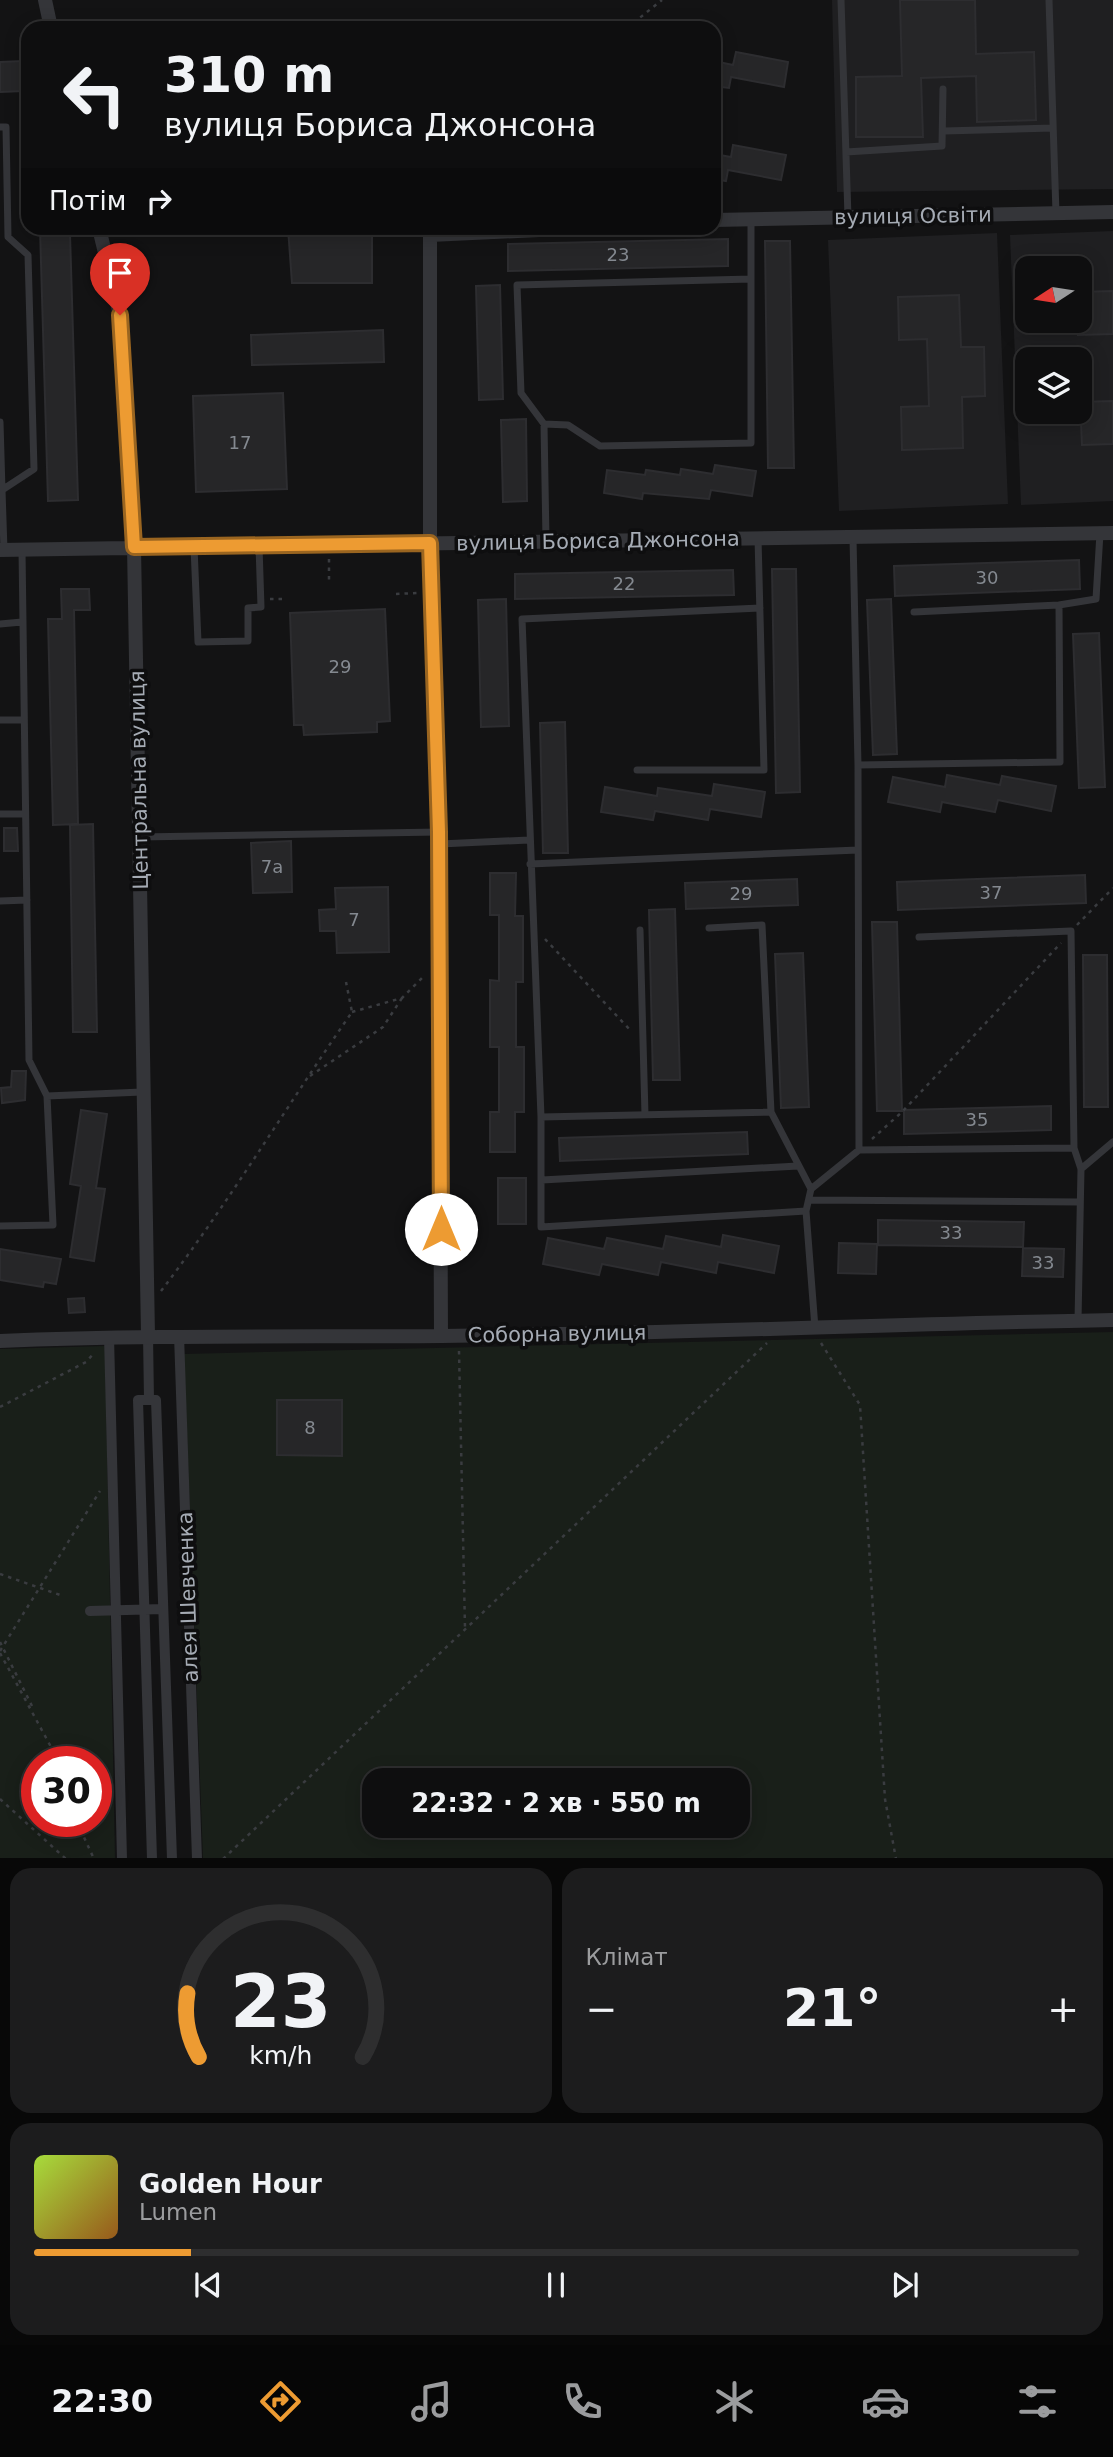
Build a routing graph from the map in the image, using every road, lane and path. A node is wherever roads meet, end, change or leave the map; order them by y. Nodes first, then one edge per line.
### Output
1 (45, 0) edge
2 (662, 0) edge
3 (841, 0) edge
4 (1049, 0) edge
5 (50, 21) edge
6 (636, 21) edge
7 (943, 89) dead end
8 (0, 127) edge
9 (1053, 128) junction
10 (944, 131) junction
11 (846, 152) junction
12 (1113, 212) edge
13 (1056, 213) junction
14 (751, 218) junction
15 (848, 218) junction
16 (721, 220) edge
17 (101, 235) edge
18 (449, 235) edge
19 (751, 279) junction
20 (0, 422) edge
21 (544, 424) junction
22 (2, 490) junction
23 (1107, 533) edge
24 (853, 537) junction
25 (758, 538) junction
26 (545, 541) junction
27 (430, 543) junction
28 (329, 545) junction
29 (260, 546) junction
30 (134, 547) junction
31 (194, 547) junction
32 (22, 549) junction
33 (2, 550) edge
34 (329, 580) dead end
35 (416, 593) dead end
36 (396, 594) dead end
37 (283, 598) dead end
38 (270, 599) dead end
39 (1059, 605) junction
40 (760, 608) junction
41 (914, 612) dead end
42 (23, 622) junction
43 (0, 624) edge
44 (0, 720) edge
45 (24, 720) junction
46 (858, 765) junction
47 (636, 770) dead end
48 (0, 814) edge
49 (26, 814) junction
50 (141, 837) junction
51 (439, 838) junction
52 (529, 841) junction
53 (858, 850) junction
54 (530, 864) junction
55 (1113, 888) edge
56 (27, 900) junction
57 (0, 901) edge
58 (532, 926) junction
59 (709, 928) dead end
60 (640, 930) dead end
61 (1071, 931) junction
62 (919, 937) dead end
63 (439, 961) junction
64 (346, 982) dead end
65 (402, 998) junction
66 (352, 1012) junction
67 (643, 1044) junction
68 (307, 1078) junction
69 (142, 1092) junction
70 (47, 1096) junction
71 (771, 1112) junction
72 (645, 1115) junction
73 (541, 1117) junction
74 (1113, 1142) edge
75 (1074, 1148) junction
76 (859, 1150) junction
77 (798, 1166) junction
78 (1081, 1170) junction
79 (542, 1180) junction
80 (811, 1189) junction
81 (811, 1200) junction
82 (1079, 1202) junction
83 (806, 1211) junction
84 (0, 1226) edge
85 (149, 1307) junction
86 (1113, 1320) edge
87 (1079, 1321) junction
88 (815, 1329) junction
89 (781, 1330) junction
90 (148, 1335) junction
91 (179, 1335) junction
92 (459, 1335) junction
93 (109, 1336) junction
94 (441, 1336) junction
95 (0, 1341) edge
96 (149, 1400) junction
97 (0, 1407) edge
98 (113, 1471) junction
99 (0, 1574) edge
100 (39, 1588) junction
101 (63, 1597) dead end
102 (163, 1609) junction
103 (116, 1610) junction
104 (144, 1610) junction
105 (90, 1611) dead end
106 (465, 1628) junction
107 (0, 1642) edge
108 (1, 1651) edge
109 (51, 1746) edge
110 (0, 1799) edge
111 (84, 1837) edge
112 (66, 1858) edge
113 (94, 1858) edge
114 (122, 1858) edge
115 (152, 1858) edge
116 (172, 1858) edge
117 (197, 1858) edge
118 (223, 1858) edge
119 (896, 1858) edge

1 - 5 street
2 - 6 path
3 - 11 lane
4 - 9 lane
7 - 10 lane
8 - 22 lane
9 - 10 lane
9 - 13 lane
10 - 11 lane
11 - 15 lane
12 - 13 street, вулиця Освіти
13 - 15 street, вулиця Освіти
14 - 15 street, вулиця Освіти
14 - 16 street, вулиця Освіти
14 - 19 lane
17 - 30 street, Центральна вулиця
18 - 27 street
19 - 21 lane
19 - 21 lane
20 - 22 lane
21 - 26 lane
22 - 33 lane
23 - 24 street, вулиця Бориса Джонсона
23 - 39 lane
24 - 25 street, вулиця Бориса Джонсона
24 - 46 lane
25 - 26 street, вулиця Бориса Джонсона
25 - 40 lane
26 - 27 street, вулиця Бориса Джонсона
27 - 28 street, вулиця Бориса Джонсона
27 - 51 street
28 - 29 street, вулиця Бориса Джонсона
28 - 34 path
29 - 31 street, вулиця Бориса Джонсона
29 - 31 lane
30 - 31 street, вулиця Бориса Джонсона
30 - 32 street, вулиця Бориса Джонсона
30 - 50 street, Центральна вулиця
32 - 33 street, вулиця Бориса Джонсона
32 - 42 lane
35 - 36 path
37 - 38 path
39 - 41 lane
39 - 46 lane
40 - 47 lane
40 - 52 lane
42 - 43 lane
42 - 45 lane
44 - 45 lane
45 - 49 lane
46 - 53 lane
48 - 49 lane
49 - 56 lane
50 - 51 lane
50 - 69 street, Центральна вулиця
51 - 52 lane
51 - 63 street
52 - 54 lane
53 - 54 lane
53 - 76 lane
54 - 58 lane
55 - 61 path
56 - 57 lane
56 - 70 lane
58 - 67 path
58 - 73 lane
59 - 71 lane
60 - 67 lane
61 - 62 lane
61 - 75 lane
61 - 76 path
63 - 65 path
63 - 94 street
64 - 66 path
65 - 66 path
65 - 68 path
66 - 68 path
67 - 72 lane
68 - 85 path
69 - 70 lane
69 - 85 street, Центральна вулиця
70 - 84 lane
71 - 72 lane
71 - 77 lane
72 - 73 lane
73 - 79 lane
74 - 78 lane
75 - 76 lane
75 - 78 lane
76 - 80 lane
77 - 79 lane
77 - 80 lane
78 - 82 lane
79 - 83 lane
80 - 81 lane
81 - 82 lane
81 - 83 lane
82 - 87 lane
83 - 88 lane
85 - 90 street, Центральна вулиця
86 - 87 street, Соборна вулиця
87 - 88 street, Соборна вулиця
88 - 89 street, Соборна вулиця
88 - 119 path
89 - 92 street, Соборна вулиця
89 - 106 path
90 - 91 street, Соборна вулиця
90 - 93 street, Соборна вулиця
90 - 96 street, алея Шевченка
91 - 94 street, Соборна вулиця
91 - 117 street, алея Шевченка
92 - 94 street, Соборна вулиця
92 - 106 path
93 - 95 street, Соборна вулиця
93 - 97 path
93 - 98 street
96 - 102 street, алея Шевченка
96 - 104 street, алея Шевченка
98 - 100 path
98 - 103 street
99 - 100 path
100 - 101 path
100 - 108 path
102 - 104 street, алея Шевченка
102 - 116 street, алея Шевченка
103 - 104 street, алея Шевченка
103 - 105 street, алея Шевченка
103 - 114 street
104 - 115 street, алея Шевченка
106 - 118 path
107 - 108 path
108 - 109 path
110 - 112 path
111 - 113 path

